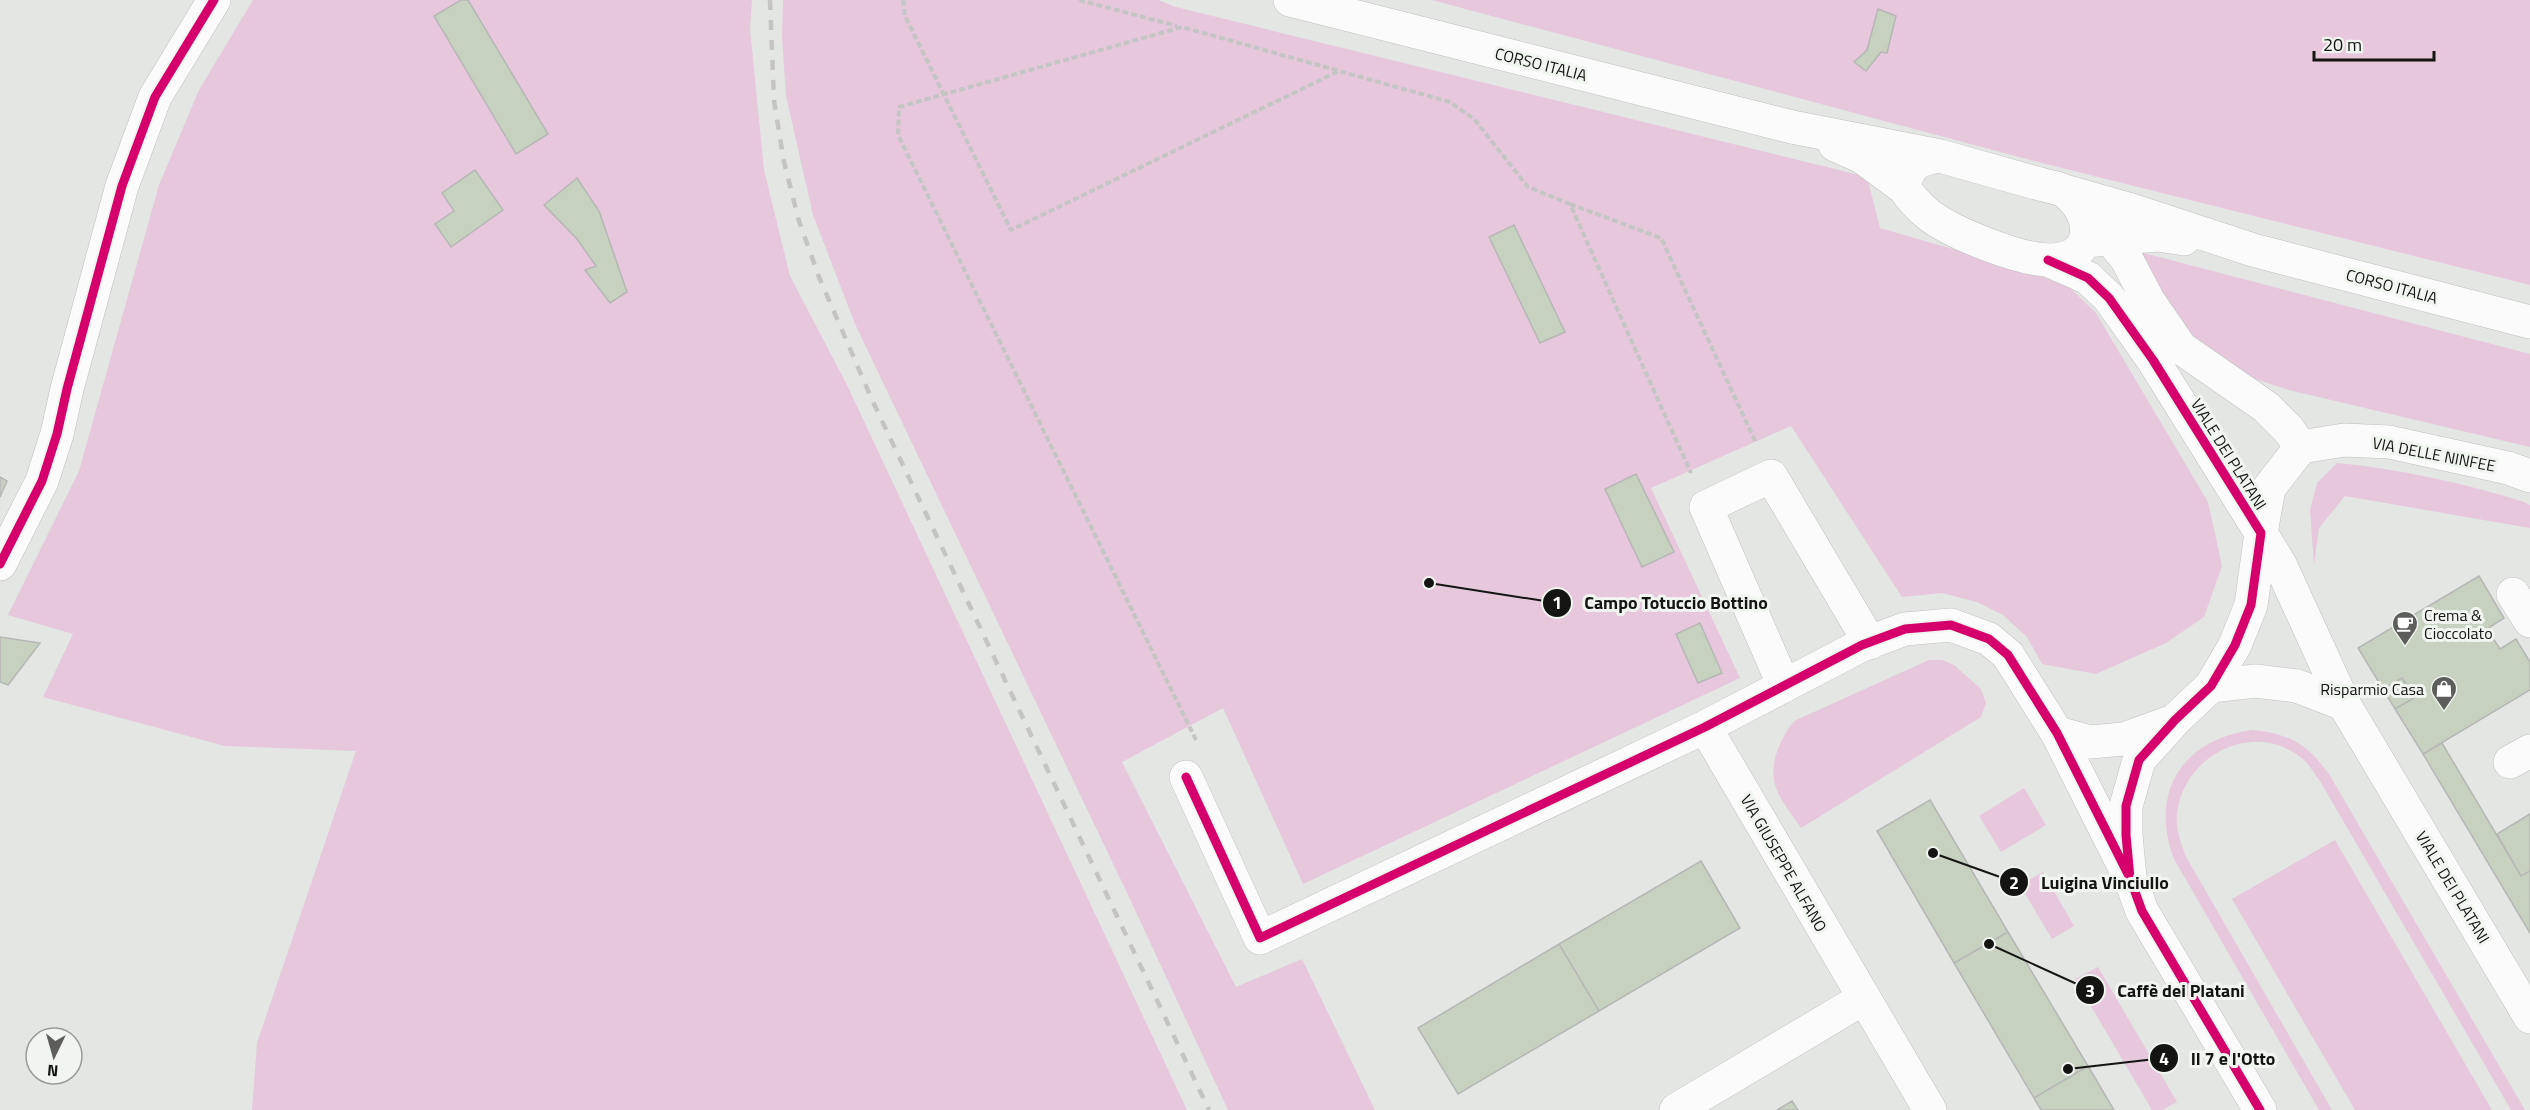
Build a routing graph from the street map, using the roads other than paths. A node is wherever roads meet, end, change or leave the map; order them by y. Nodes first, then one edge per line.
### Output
1 (214, 0) edge
2 (1290, 0) edge
3 (1791, 127) junction
4 (1940, 156) junction
5 (1904, 189) junction
6 (2065, 191) junction
7 (2095, 235) junction
8 (2253, 250) junction
9 (2048, 260) junction
10 (2530, 322) edge
11 (2301, 447) junction
12 (2530, 476) edge
13 (2227, 481) junction
14 (2268, 488) junction
15 (2261, 532) junction
16 (0, 564) edge
17 (1870, 643) junction
18 (1784, 686) junction
19 (2211, 686) junction
20 (2344, 704) junction
21 (2175, 720) junction
22 (1705, 728) junction
23 (2057, 734) junction
24 (1185, 777) road end
25 (2130, 878) junction
26 (1864, 998) junction
27 (2530, 1017) edge
28 (1676, 1110) edge
29 (1930, 1110) edge
30 (2260, 1110) edge

1 - 16 street
2 - 3 street, CORSO ITALIA
3 - 4 street
3 - 5 street, VIALE DEI PLATANI
4 - 5 street
4 - 6 street
5 - 9 street, VIALE DEI PLATANI
6 - 7 street, VIALE DEI PLATANI
6 - 8 street
7 - 8 street
7 - 9 street
7 - 11 street, VIALE DEI PLATANI
8 - 10 street, CORSO ITALIA
9 - 13 street, VIALE DEI PLATANI
11 - 12 street, VIA DELLE NINFEE
11 - 14 street
13 - 14 street
13 - 15 street, VIALE DEI PLATANI
14 - 15 street
15 - 19 street, VIALE DEI PLATANI
15 - 20 street, VIALE DEI PLATANI
17 - 18 street
17 - 18 street
17 - 23 street
18 - 22 street
19 - 20 street
19 - 21 street, VIALE DEI PLATANI
20 - 27 street, VIALE DEI PLATANI
21 - 23 street
21 - 25 street, VIALE DEI PLATANI
22 - 24 street
22 - 26 street, VIA GIUSEPPE ALFANO
23 - 25 street
25 - 30 street, VIALE DEI PLATANI
26 - 28 street
26 - 29 street, VIA GIUSEPPE ALFANO

